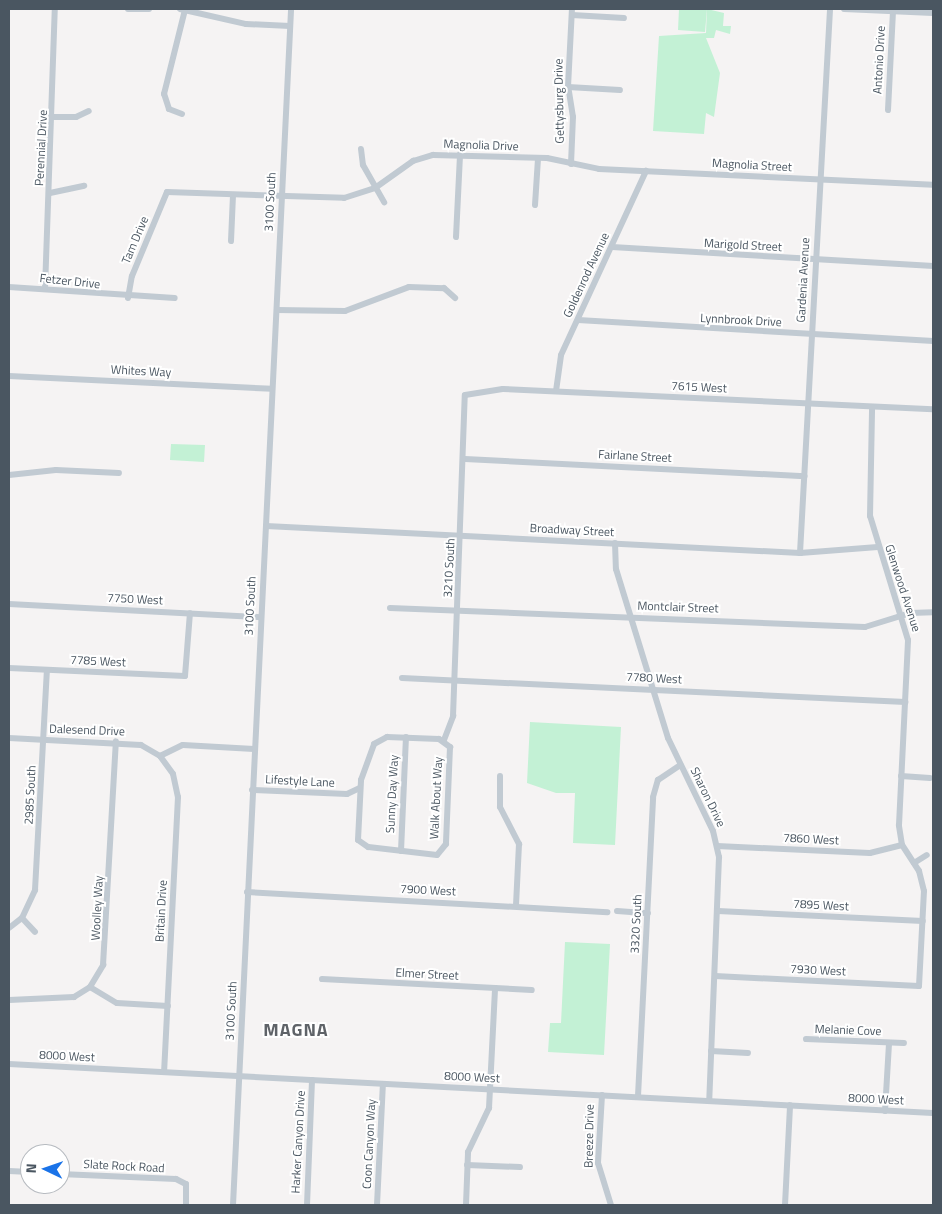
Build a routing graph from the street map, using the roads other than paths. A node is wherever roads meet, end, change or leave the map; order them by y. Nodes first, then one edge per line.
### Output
1 (55, 9) edge
2 (128, 9) edge
3 (149, 9) edge
4 (182, 9) edge
5 (291, 9) edge
6 (830, 9) edge
7 (844, 9) edge
8 (893, 11) junction
9 (572, 12) edge
10 (933, 13) edge
11 (624, 18) dead end
12 (290, 26) junction
13 (568, 87) junction
14 (620, 90) dead end
15 (888, 110) dead end
16 (89, 111) dead end
17 (182, 114) dead end
18 (53, 117) junction
19 (361, 149) dead end
20 (460, 154) junction
21 (538, 158) junction
22 (571, 164) junction
23 (646, 171) junction
24 (820, 180) junction
25 (84, 186) dead end
26 (933, 186) edge
27 (375, 188) junction
28 (167, 192) joint
29 (50, 193) junction
30 (233, 194) junction
31 (282, 196) junction
32 (384, 202) dead end
33 (535, 205) dead end
34 (456, 237) dead end
35 (231, 241) dead end
36 (612, 247) junction
37 (816, 260) junction
38 (933, 266) edge
39 (9, 287) edge
40 (45, 289) junction
41 (128, 298) junction
42 (175, 298) dead end
43 (455, 298) dead end
44 (276, 310) junction
45 (578, 320) junction
46 (812, 335) junction
47 (933, 341) edge
48 (9, 376) edge
49 (272, 389) junction
50 (556, 391) junction
51 (465, 395) joint
52 (808, 404) junction
53 (872, 407) junction
54 (933, 409) edge
55 (465, 459) junction
56 (119, 473) dead end
57 (9, 475) edge
58 (804, 476) junction
59 (266, 526) junction
60 (462, 536) junction
61 (615, 543) junction
62 (878, 547) junction
63 (800, 553) junction
64 (9, 604) edge
65 (390, 608) dead end
66 (458, 611) junction
67 (933, 612) edge
68 (190, 613) junction
69 (902, 616) junction
70 (261, 617) junction
71 (631, 617) junction
72 (9, 668) edge
73 (47, 670) junction
74 (402, 678) dead end
75 (455, 680) junction
76 (652, 690) junction
77 (905, 702) junction
78 (406, 737) junction
79 (9, 738) edge
80 (44, 739) junction
81 (116, 742) junction
82 (446, 742) junction
83 (254, 749) junction
84 (160, 756) junction
85 (680, 765) junction
86 (500, 776) dead end
87 (901, 776) junction
88 (930, 778) dead end
89 (360, 788) junction
90 (252, 790) junction
91 (348, 794) junction
92 (359, 804) junction
93 (902, 845) junction
94 (717, 846) junction
95 (401, 851) junction
96 (927, 855) dead end
97 (914, 863) junction
98 (247, 892) junction
99 (516, 906) junction
100 (718, 911) junction
101 (607, 912) dead end
102 (617, 912) dead end
103 (648, 913) junction
104 (22, 918) junction
105 (923, 921) junction
106 (9, 928) edge
107 (35, 932) dead end
108 (715, 976) junction
109 (322, 979) dead end
110 (90, 987) junction
111 (495, 988) junction
112 (532, 990) dead end
113 (9, 1000) edge
114 (168, 1006) junction
115 (806, 1039) dead end
116 (889, 1043) junction
117 (904, 1043) dead end
118 (711, 1050) junction
119 (748, 1053) dead end
120 (9, 1064) edge
121 (164, 1072) junction
122 (239, 1076) junction
123 (312, 1080) junction
124 (383, 1084) junction
125 (490, 1089) junction
126 (602, 1095) junction
127 (638, 1096) junction
128 (709, 1101) junction
129 (790, 1105) junction
130 (885, 1110) junction
131 (933, 1112) edge
132 (467, 1165) junction
133 (520, 1167) dead end
134 (70, 1174) edge
135 (186, 1205) edge
136 (233, 1205) edge
137 (307, 1205) edge
138 (377, 1205) edge
139 (466, 1205) edge
140 (611, 1205) edge
141 (785, 1205) edge

1 - 18 street, Perennial Drive
2 - 3 street
4 - 12 street
4 - 17 street
5 - 12 street, 3100 South
6 - 24 street, Gardenia Avenue
7 - 8 street
8 - 10 street
8 - 15 street, Antonio Drive
9 - 11 street
9 - 13 street, Gettysburg Drive
12 - 31 street, 3100 South
13 - 14 street
13 - 22 street, Gettysburg Drive
16 - 18 street
18 - 29 street, Perennial Drive
19 - 27 street
20 - 21 street, Magnolia Drive
20 - 27 street, Magnolia Drive
20 - 34 street
21 - 22 street, Magnolia Drive
21 - 33 street
22 - 23 street, Magnolia Street
23 - 24 street, Magnolia Street
23 - 36 street, Goldenrod Avenue
24 - 26 street, Magnolia Street
24 - 37 street, Gardenia Avenue
25 - 29 street
27 - 31 street, Magnolia Drive
27 - 32 street
28 - 30 street, Magnolia Drive
28 - 41 street, Tam Drive
29 - 40 street, Perennial Drive
30 - 31 street, Magnolia Drive
30 - 35 street
31 - 44 street, 3100 South
36 - 37 street, Marigold Street
36 - 45 street, Goldenrod Avenue
37 - 38 street, Marigold Street
37 - 46 street, Gardenia Avenue
39 - 40 street, Fetzer Drive
40 - 41 street, Fetzer Drive
41 - 42 street, Fetzer Drive
43 - 44 street
44 - 49 street, 3100 South
45 - 46 street, Lynnbrook Drive
45 - 50 street, Goldenrod Avenue
46 - 47 street, Lynnbrook Drive
46 - 52 street, Gardenia Avenue
48 - 49 street, Whites Way
49 - 59 street, 3100 South
50 - 51 street, 7615 West
50 - 52 street, 7615 West
51 - 55 street, 3210 South
52 - 53 street, 7615 West
52 - 58 street, Gardenia Avenue
53 - 54 street, 7615 West
53 - 62 street, Glenwood Avenue
55 - 58 street, Fairlane Street
55 - 60 street, 3210 South
56 - 57 street
58 - 63 street, Gardenia Avenue
59 - 60 street, Broadway Street
59 - 70 street, 3100 South
60 - 61 street, Broadway Street
60 - 66 street, 3210 South
61 - 63 street, Broadway Street
61 - 71 street, Sharon Drive
62 - 63 street, Broadway Street
62 - 69 street, Glenwood Avenue
64 - 68 street, 7750 West
65 - 66 street, Montclair Street
66 - 71 street, Montclair Street
66 - 75 street, 3210 South
67 - 69 street, Montclair Street
68 - 70 street, 7750 West
68 - 73 street, 7785 West
69 - 71 street, Montclair Street
69 - 77 street, Glenwood Avenue
70 - 83 street, 3100 South
71 - 76 street, Sharon Drive
72 - 73 street, 7785 West
73 - 80 street, 2985 South
74 - 75 street, 7780 West
75 - 76 street, 7780 West
75 - 82 street, 3210 South
76 - 77 street, 7780 West
76 - 85 street, Sharon Drive
77 - 87 street, Glenwood Avenue
78 - 82 street
78 - 89 street
78 - 95 street, Sunny Day Way
79 - 80 street, Dalesend Drive
80 - 81 street, Dalesend Drive
80 - 104 street, 2985 South
81 - 84 street, Dalesend Drive
81 - 110 street, Woolley Way
82 - 95 street, Walk About Way
83 - 84 street
83 - 90 street, 3100 South
84 - 114 street, Britain Drive
85 - 94 street, Sharon Drive
85 - 103 street, 3320 South
86 - 99 street
87 - 88 street
87 - 93 street, Glenwood Avenue
89 - 91 street, Lifestyle Lane
89 - 92 street
90 - 91 street, Lifestyle Lane
90 - 98 street, 3100 South
91 - 92 street, Lifestyle Lane
92 - 95 street
93 - 94 street, 7860 West
93 - 97 street
94 - 100 street, Sharon Drive
96 - 97 street
97 - 105 street
98 - 99 street, 7900 West
98 - 122 street, 3100 South
99 - 101 street, 7900 West
100 - 105 street, 7895 West
100 - 108 street, Sharon Drive
102 - 103 street
103 - 127 street, 3320 South
104 - 106 street
104 - 107 street
105 - 108 street, 7930 West
108 - 118 street, Sharon Drive
109 - 111 street, Elmer Street
110 - 113 street
110 - 114 street
111 - 112 street, Elmer Street
111 - 125 street
114 - 121 street, Britain Drive
115 - 116 street, Melanie Cove
116 - 117 street, Melanie Cove
116 - 130 street, Melanie Cove
118 - 119 street
118 - 128 street, Sharon Drive
120 - 121 street, 8000 West
121 - 122 street, 8000 West
122 - 123 street, 8000 West
122 - 136 street, 3100 South
123 - 124 street, 8000 West
123 - 137 street, Harker Canyon Drive
124 - 125 street, 8000 West
124 - 138 street, Coon Canyon Way
125 - 126 street, 8000 West
125 - 132 street
126 - 127 street, 8000 West
126 - 140 street, Breeze Drive
127 - 128 street, 8000 West
128 - 129 street, 8000 West
129 - 130 street, 8000 West
129 - 141 street
130 - 131 street, 8000 West
132 - 133 street
132 - 139 street
134 - 135 street, Slate Rock Road

